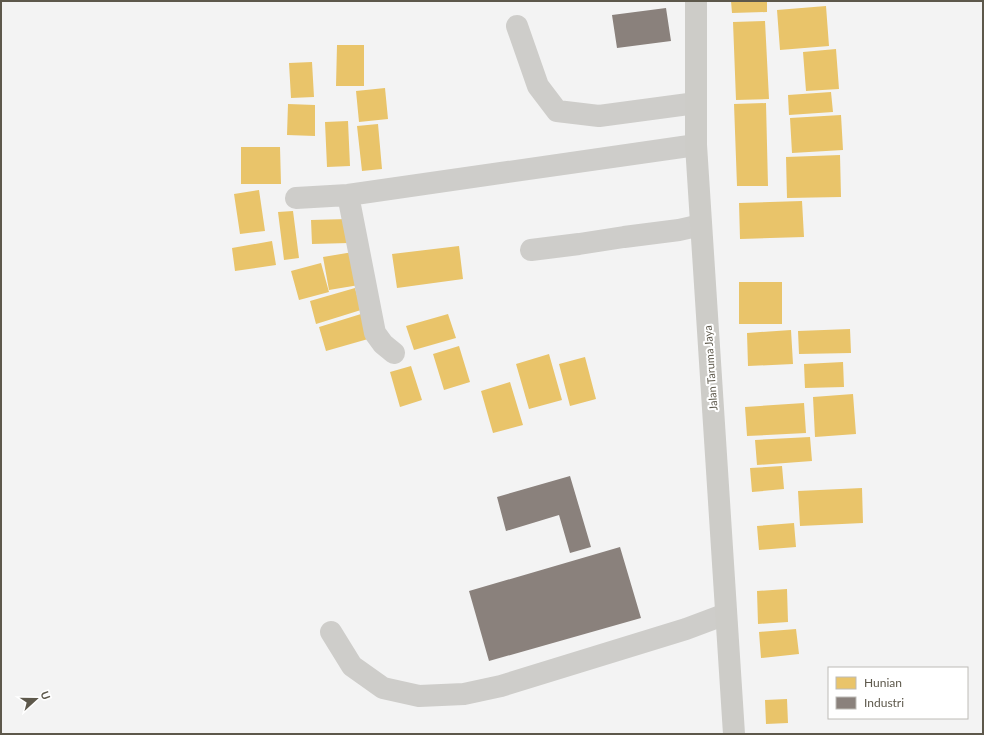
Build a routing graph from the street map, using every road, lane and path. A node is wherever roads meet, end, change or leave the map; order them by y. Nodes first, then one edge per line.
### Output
1 (696, 1) edge
2 (517, 26) dead end
3 (696, 103) junction
4 (696, 145) junction
5 (348, 195) junction
6 (296, 198) dead end
7 (701, 226) junction
8 (531, 250) dead end
9 (394, 352) dead end
10 (726, 614) junction
11 (331, 632) dead end
12 (734, 734) edge

1 - 3 main road, Jalan Taruma Jaya
2 - 3 street
3 - 4 main road, Jalan Taruma Jaya
4 - 5 street
4 - 7 main road, Jalan Taruma Jaya
5 - 6 street
5 - 9 street
7 - 8 street
7 - 10 main road, Jalan Taruma Jaya
10 - 11 street
10 - 12 main road, Jalan Taruma Jaya

